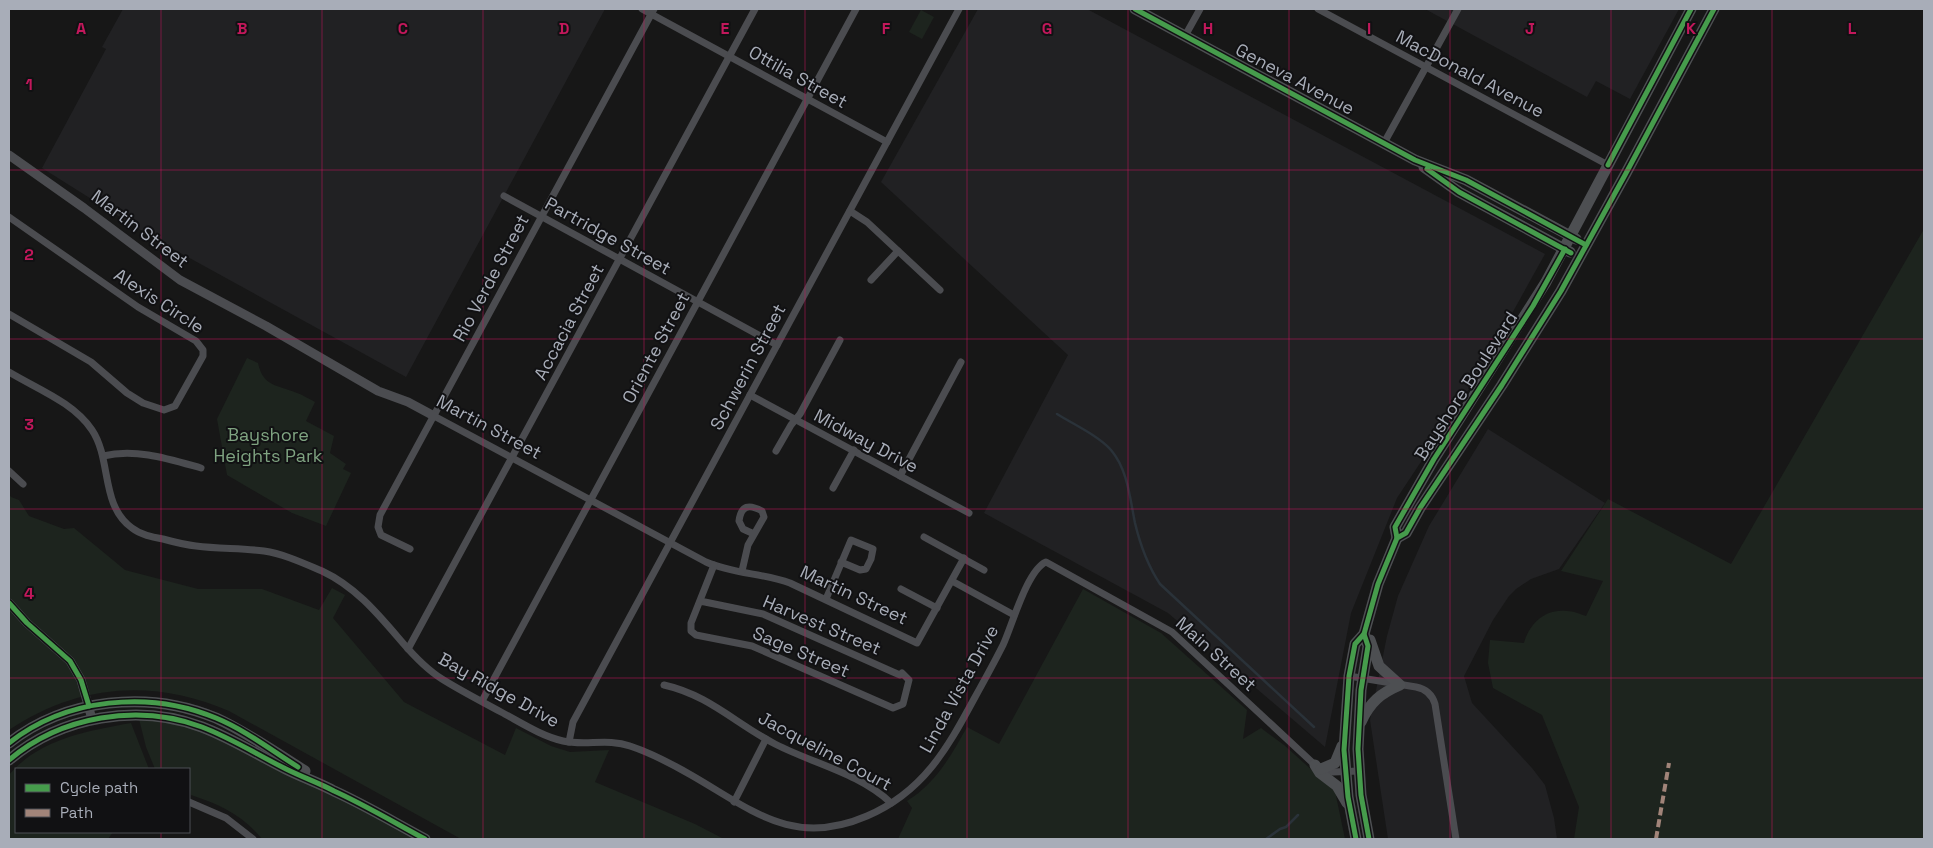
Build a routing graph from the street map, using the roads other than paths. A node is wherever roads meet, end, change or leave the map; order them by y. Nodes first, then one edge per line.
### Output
1 (642, 9) edge
2 (755, 9) edge
3 (856, 9) edge
4 (959, 9) edge
5 (1135, 9) edge
6 (1200, 9) edge
7 (1318, 9) edge
8 (1458, 9) edge
9 (1691, 9) edge
10 (1714, 9) edge
11 (653, 11) edge
12 (1185, 36) junction
13 (730, 56) junction
14 (1426, 67) junction
15 (808, 99) junction
16 (887, 142) junction
17 (1384, 143) junction
18 (9, 156) edge
19 (1415, 160) junction
20 (1608, 165) junction
21 (504, 196) dead end
22 (850, 211) junction
23 (9, 217) edge
24 (542, 217) junction
25 (1571, 236) junction
26 (1586, 245) junction
27 (1565, 249) junction
28 (898, 251) junction
29 (1580, 257) junction
30 (620, 259) junction
31 (871, 280) dead end
32 (940, 290) dead end
33 (698, 302) junction
34 (9, 314) edge
35 (840, 340) dead end
36 (777, 345) junction
37 (961, 362) dead end
38 (9, 372) edge
39 (750, 395) junction
40 (434, 416) junction
41 (795, 420) junction
42 (776, 450) dead end
43 (854, 450) junction
44 (103, 456) junction
45 (512, 458) junction
46 (201, 468) dead end
47 (9, 471) edge
48 (900, 476) junction
49 (23, 484) dead end
50 (833, 488) dead end
51 (591, 500) junction
52 (969, 513) dead end
53 (754, 534) dead end
54 (924, 537) dead end
55 (1397, 538) junction
56 (670, 543) junction
57 (410, 550) dead end
58 (964, 558) junction
59 (842, 562) junction
60 (1043, 563) joint
61 (714, 565) junction
62 (984, 570) dead end
63 (742, 572) junction
64 (952, 581) junction
65 (901, 589) dead end
66 (826, 599) junction
67 (700, 601) junction
68 (9, 603) edge
69 (937, 608) junction
70 (1014, 615) junction
71 (1365, 630) junction
72 (408, 648) junction
73 (902, 673) joint
74 (1349, 676) junction
75 (1362, 679) junction
76 (664, 685) dead end
77 (1400, 685) junction
78 (482, 701) junction
79 (89, 706) junction
80 (92, 720) junction
81 (1345, 729) junction
82 (1358, 729) junction
83 (766, 739) junction
84 (569, 742) junction
85 (9, 743) edge
86 (9, 760) edge
87 (1318, 767) junction
88 (1359, 771) junction
89 (1346, 772) junction
90 (336, 791) junction
91 (190, 802) edge
92 (734, 802) junction
93 (891, 803) junction
94 (1351, 809) junction
95 (253, 839) edge
96 (424, 839) edge
97 (1356, 839) edge
98 (1369, 839) edge
99 (1456, 839) edge

1 - 11 street, Ottilia Street
2 - 13 street, Accacia Street
3 - 15 street, Oriente Street
4 - 16 street, Schwerin Street
5 - 12 main road, Geneva Avenue
6 - 12 street
7 - 14 street, MacDonald Avenue
8 - 14 street
9 - 20 main road, Bayshore Boulevard
10 - 26 main road, Bayshore Boulevard
11 - 13 street, Ottilia Street
11 - 24 street, Rio Verde Street
12 - 17 main road, Geneva Avenue
13 - 15 street, Ottilia Street
13 - 30 street, Accacia Street
14 - 17 street
14 - 20 street, MacDonald Avenue
15 - 16 street, Ottilia Street
15 - 33 street, Oriente Street
16 - 22 street, Schwerin Street
17 - 19 main road, Geneva Avenue
18 - 40 street, Martin Street
19 - 25 main road, Geneva Avenue
19 - 27 main road, Geneva Avenue
20 - 25 main road, Bayshore Boulevard
21 - 24 street, Partridge Street
22 - 28 street
22 - 36 street, Schwerin Street
23 - 34 street, Alexis Circle
24 - 30 street, Partridge Street
24 - 40 street, Rio Verde Street
25 - 26 main road, Geneva Avenue
25 - 27 main road, Bayshore Boulevard
26 - 29 main road, Bayshore Boulevard
27 - 29 main road, Geneva Avenue
27 - 55 main road, Bayshore Boulevard
28 - 31 street
28 - 32 street
29 - 55 main road, Bayshore Boulevard
30 - 33 street, Partridge Street
30 - 45 street, Accacia Street
33 - 36 street, Partridge Street
33 - 51 street, Oriente Street
35 - 41 street
36 - 39 street, Schwerin Street
37 - 48 street
38 - 44 street, Bay Ridge Drive
39 - 41 street, Midway Drive
39 - 56 street, Schwerin Street
40 - 45 street, Martin Street
40 - 57 street, Rio Verde Street
41 - 42 street
41 - 43 street, Midway Drive
43 - 48 street, Midway Drive
43 - 50 street
44 - 46 street
44 - 72 street, Bay Ridge Drive
45 - 51 street, Martin Street
45 - 72 street, Accacia Street
47 - 49 street
48 - 52 street, Midway Drive
51 - 56 street, Martin Street
51 - 78 street, Oriente Street
53 - 63 street
54 - 58 street
55 - 71 main road, Bayshore Boulevard
56 - 61 street, Martin Street
56 - 84 street, Schwerin Street
58 - 62 street
58 - 64 street, Martin Street
59 - 59 street
59 - 66 street
60 - 70 street, Linda Vista Drive
60 - 87 street, Main Street
61 - 63 street, Martin Street
61 - 67 street, Sage Street
63 - 66 street, Martin Street
64 - 69 street, Martin Street
64 - 70 street
65 - 69 street
66 - 69 street, Martin Street
67 - 73 street, Harvest Street
67 - 73 street, Sage Street
68 - 79 street
70 - 93 street, Linda Vista Drive
71 - 74 main road, Bayshore Boulevard
71 - 75 main road, Bayshore Boulevard
71 - 77 main road
72 - 78 street, Bay Ridge Drive
74 - 75 street
74 - 81 main road, Bayshore Boulevard
75 - 77 street
75 - 82 main road, Bayshore Boulevard
76 - 83 street, Jacqueline Court
77 - 82 main road
77 - 99 street
78 - 84 street, Bay Ridge Drive
79 - 80 street
79 - 85 main road
79 - 90 main road
80 - 86 main road
80 - 90 main road
81 - 87 main road
81 - 89 main road, Bayshore Boulevard
82 - 88 main road, Bayshore Boulevard
83 - 92 street
83 - 93 street, Jacqueline Court
84 - 92 street, Linda Vista Drive
87 - 89 street
87 - 94 main road
88 - 89 street
88 - 98 main road, Bayshore Boulevard
89 - 94 main road, Bayshore Boulevard
90 - 96 main road
91 - 95 street
92 - 93 street, Linda Vista Drive
94 - 97 main road, Bayshore Boulevard

